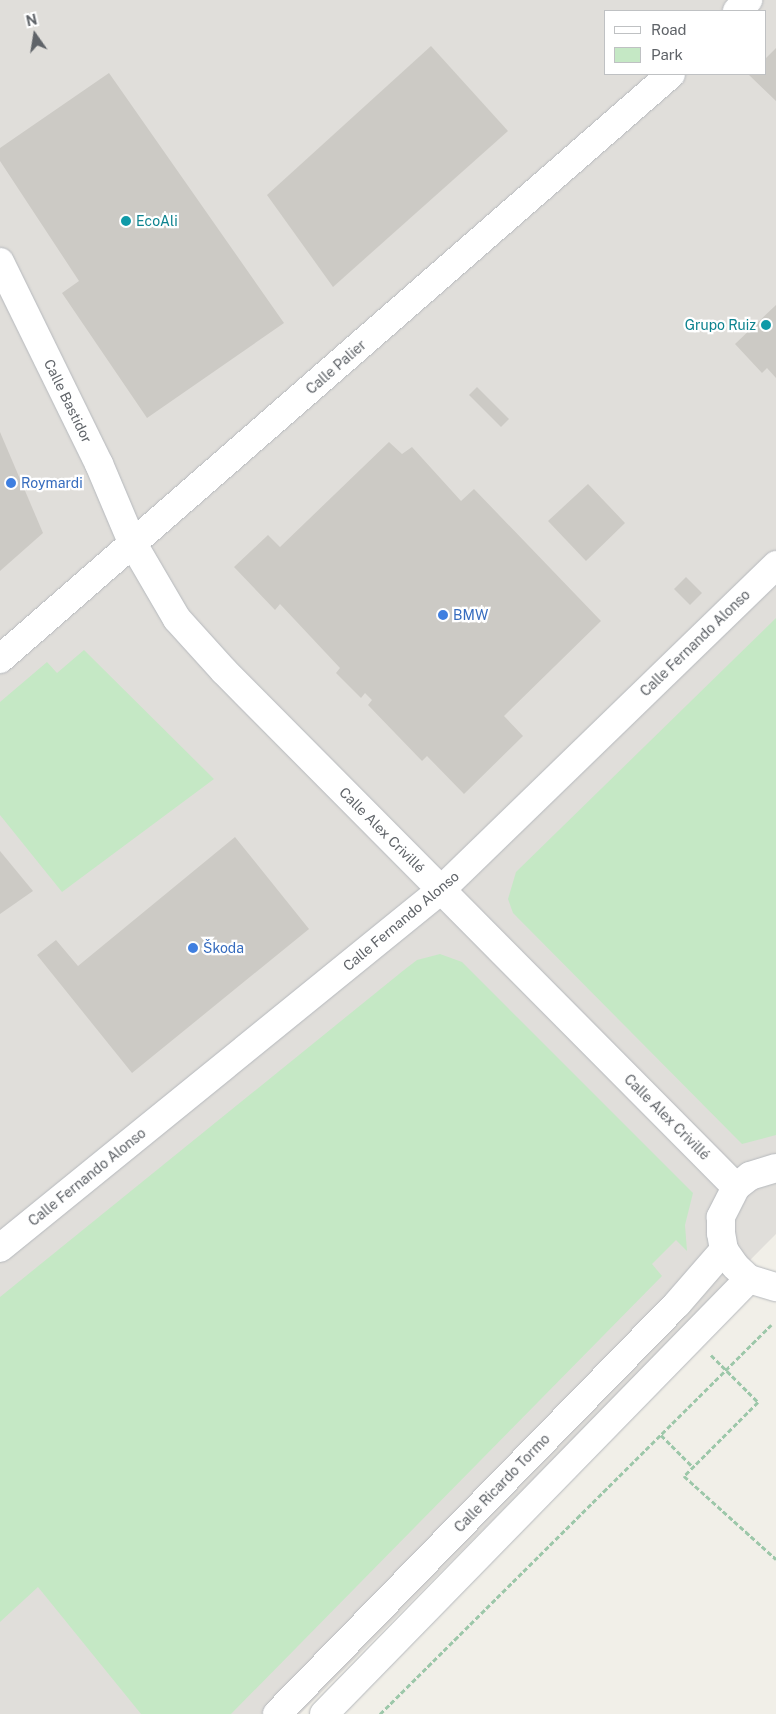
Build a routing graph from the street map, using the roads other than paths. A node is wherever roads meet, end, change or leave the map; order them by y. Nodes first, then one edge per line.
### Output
1 (748, 0) edge
2 (738, 10) edge
3 (670, 75) edge
4 (0, 262) edge
5 (132, 542) junction
6 (776, 565) edge
7 (0, 659) edge
8 (441, 890) junction
9 (776, 1168) edge
10 (736, 1187) junction
11 (0, 1248) edge
12 (724, 1250) junction
13 (749, 1279) junction
14 (776, 1286) edge
15 (277, 1714) edge
16 (324, 1714) edge

1 - 2 street
3 - 5 street, Calle Palier
4 - 5 street, Calle Bastidor
5 - 7 street, Calle Palier
5 - 8 street, Calle Alex Crivillé
6 - 8 street, Calle Fernando Alonso
8 - 10 street, Calle Alex Crivillé
8 - 11 street, Calle Fernando Alonso
9 - 10 street
10 - 12 street
12 - 13 street
12 - 15 street, Calle Ricardo Tormo
13 - 14 street
13 - 16 street

